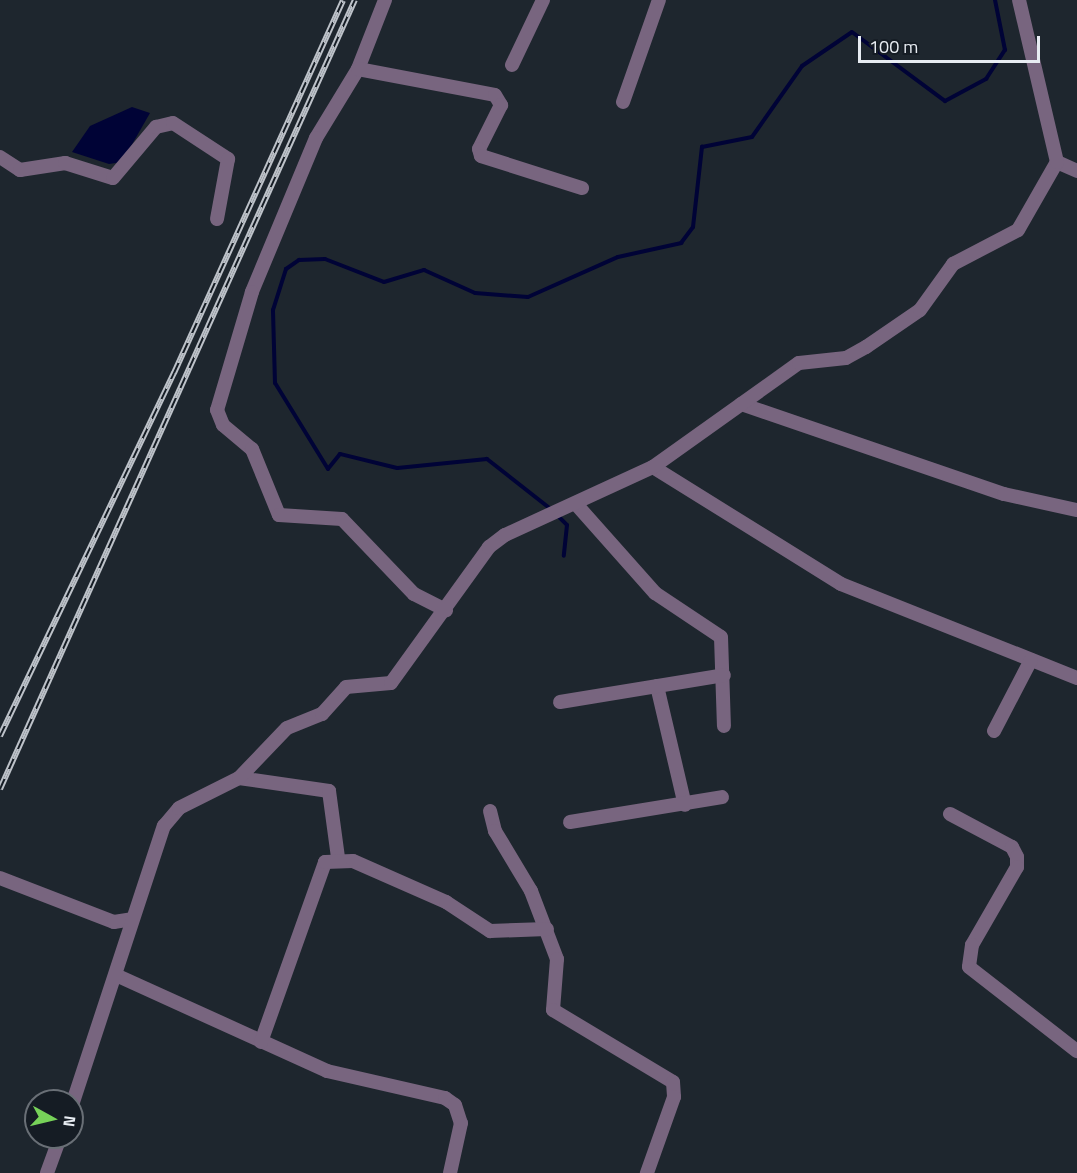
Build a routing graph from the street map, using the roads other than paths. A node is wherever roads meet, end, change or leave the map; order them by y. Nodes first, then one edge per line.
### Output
1 (385, 0) edge
2 (543, 0) edge
3 (659, 0) edge
4 (1019, 0) edge
5 (512, 66) dead end
6 (358, 69) junction
7 (623, 102) dead end
8 (0, 157) edge
9 (1057, 162) junction
10 (1077, 171) edge
11 (582, 188) dead end
12 (217, 219) dead end
13 (741, 404) junction
14 (653, 466) junction
15 (574, 506) junction
16 (1077, 510) edge
17 (446, 610) junction
18 (1031, 660) junction
19 (724, 675) junction
20 (1077, 678) edge
21 (657, 686) junction
22 (560, 702) dead end
23 (724, 726) dead end
24 (994, 730) dead end
25 (239, 778) junction
26 (722, 797) dead end
27 (685, 805) junction
28 (490, 811) dead end
29 (950, 814) dead end
30 (570, 822) dead end
31 (338, 858) junction
32 (0, 878) edge
33 (132, 919) junction
34 (547, 929) junction
35 (118, 976) junction
36 (261, 1042) junction
37 (1077, 1052) edge
38 (78, 1089) edge
39 (56, 1149) edge
40 (47, 1173) edge
41 (450, 1173) edge
42 (647, 1173) edge

1 - 6 street
2 - 5 street
3 - 7 street
4 - 9 street
6 - 11 street
6 - 17 street
8 - 12 street
9 - 10 street
9 - 13 street
13 - 14 street
13 - 16 street
14 - 15 street
14 - 18 street
15 - 17 street
15 - 19 street
17 - 25 street
18 - 20 street
18 - 24 street
19 - 21 street
19 - 23 street
21 - 22 street
21 - 27 street
25 - 31 street
25 - 33 street
26 - 27 street
27 - 30 street
28 - 34 street
29 - 37 street
31 - 34 street
31 - 36 street
32 - 33 street
33 - 35 street
34 - 42 street
35 - 36 street
35 - 38 street
36 - 41 street
39 - 40 street

